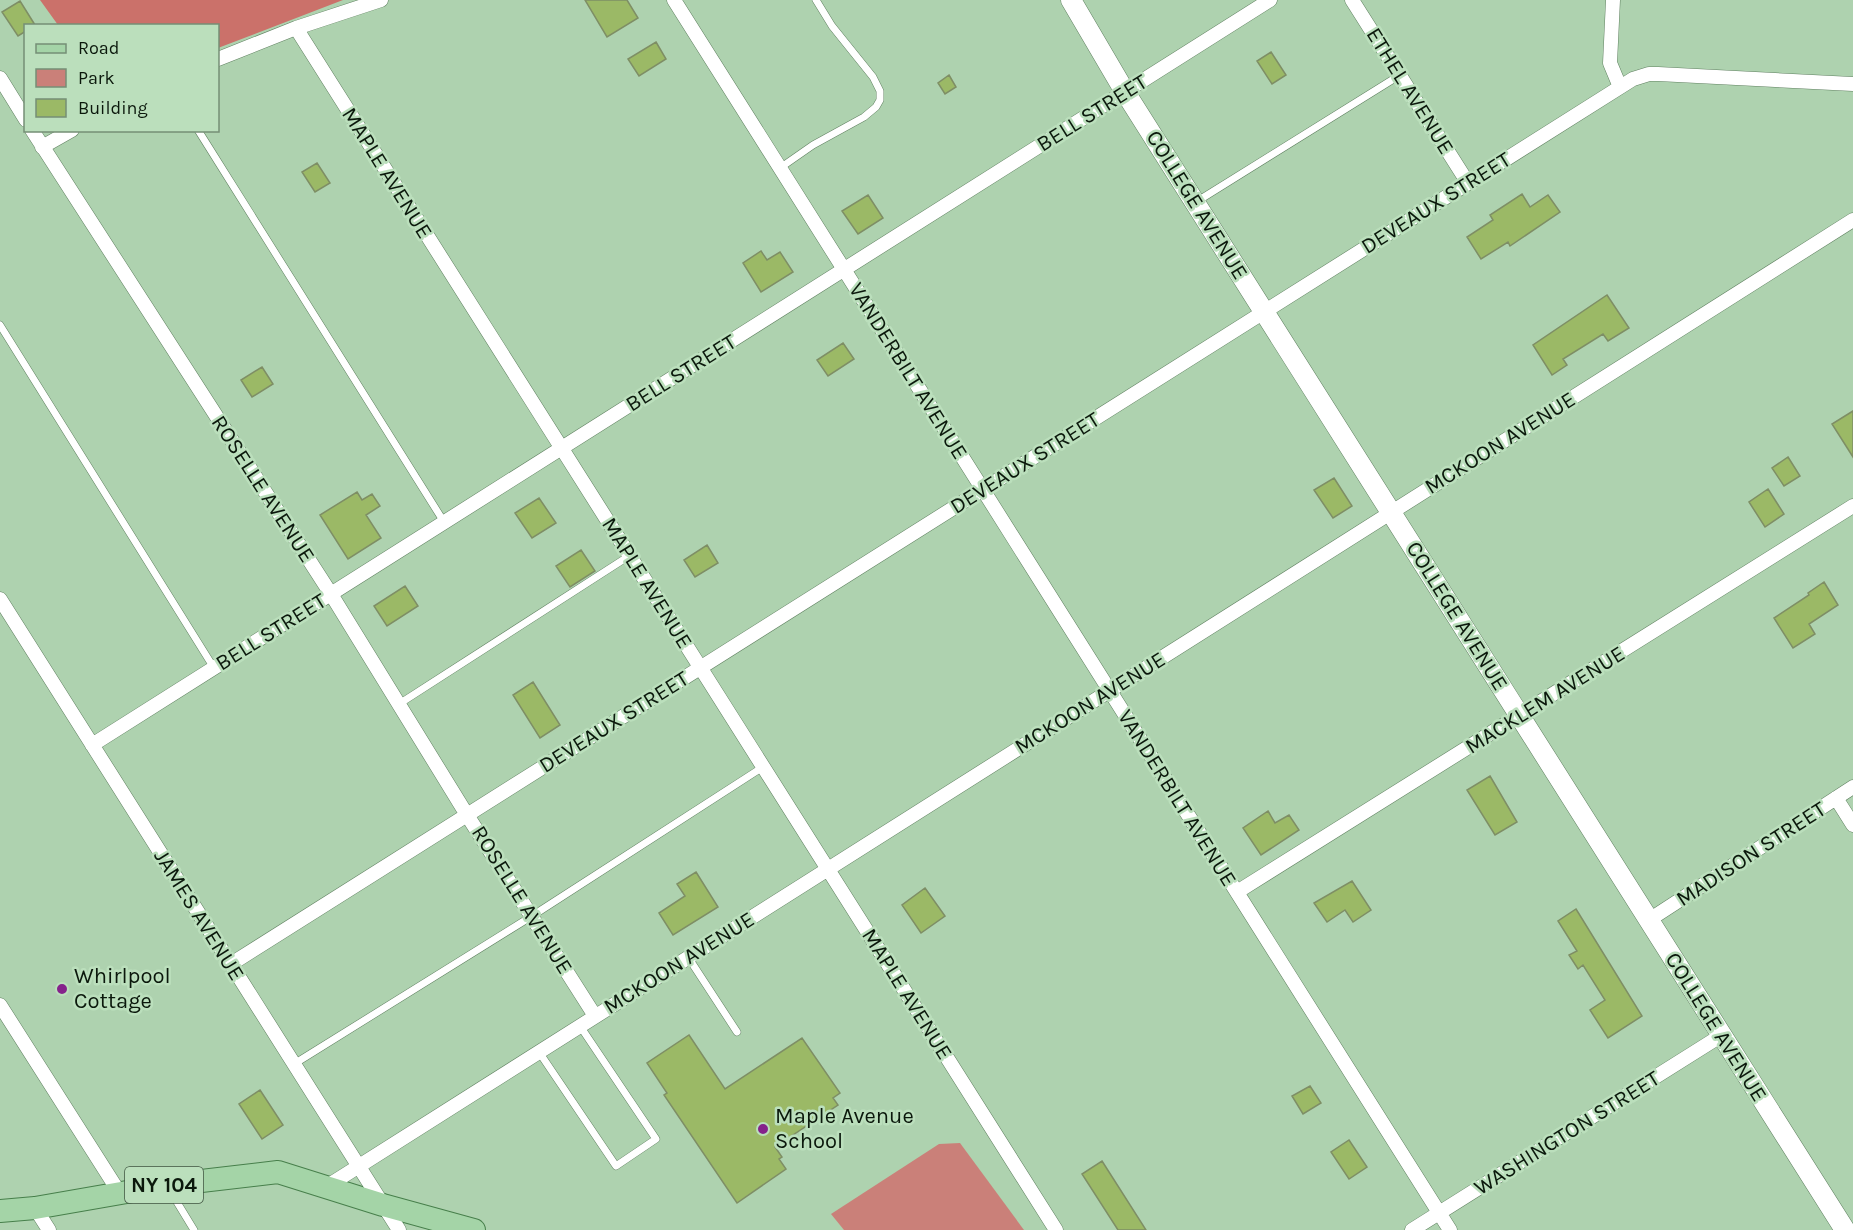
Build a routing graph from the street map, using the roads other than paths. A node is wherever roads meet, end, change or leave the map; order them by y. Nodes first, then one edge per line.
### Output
1 (381, 0) edge
2 (674, 0) edge
3 (816, 0) edge
4 (1071, 0) edge
5 (1270, 0) edge
6 (1352, 0) edge
7 (1614, 0) edge
8 (296, 28) junction
9 (219, 59) edge
10 (1400, 75) junction
11 (0, 78) edge
12 (1853, 84) edge
13 (1620, 87) junction
14 (1125, 92) junction
15 (24, 117) edge
16 (33, 132) edge
17 (68, 132) edge
18 (199, 132) edge
19 (42, 147) junction
20 (780, 168) junction
21 (1468, 183) junction
22 (1195, 203) junction
23 (1853, 220) edge
24 (844, 270) junction
25 (1264, 312) junction
26 (0, 325) edge
27 (561, 448) junction
28 (983, 489) junction
29 (1853, 506) edge
30 (1391, 512) junction
31 (444, 522) junction
32 (629, 556) junction
33 (331, 594) junction
34 (0, 600) edge
35 (214, 668) junction
36 (700, 668) junction
37 (1110, 690) junction
38 (399, 704) junction
39 (1520, 716) junction
40 (92, 745) junction
41 (763, 766) junction
42 (1853, 787) edge
43 (1836, 798) junction
44 (467, 815) junction
45 (1853, 825) edge
46 (828, 869) junction
47 (1237, 892) junction
48 (532, 916) junction
49 (1649, 920) junction
50 (688, 957) junction
51 (231, 964) junction
52 (0, 1005) edge
53 (595, 1016) junction
54 (580, 1026) junction
55 (737, 1032) dead end
56 (1722, 1035) junction
57 (539, 1052) junction
58 (294, 1064) junction
59 (358, 1166) junction
60 (167, 1185) junction
61 (326, 1187) junction
62 (119, 1192) junction
63 (383, 1205) junction
64 (35, 1208) junction
65 (0, 1211) edge
66 (1439, 1213) junction
67 (49, 1230) edge
68 (194, 1230) edge
69 (399, 1230) edge
70 (474, 1230) edge
71 (1056, 1230) edge
72 (1412, 1230) edge
73 (1450, 1230) edge
74 (1845, 1230) edge

1 - 8 street
2 - 20 street, VANDERBILT AVENUE
3 - 20 lane
4 - 14 main road, COLLEGE AVENUE
5 - 14 street, BELL STREET
6 - 10 street, ETHEL AVENUE
7 - 13 street
8 - 9 street
8 - 27 street, MAPLE AVENUE
10 - 21 street, ETHEL AVENUE
10 - 22 lane
11 - 15 street
12 - 13 street, DEVEAUX STREET
13 - 21 street, DEVEAUX STREET
14 - 22 main road, COLLEGE AVENUE
14 - 24 street, BELL STREET
16 - 19 street, ROSELLE AVENUE
17 - 19 street
18 - 31 lane
19 - 33 street, ROSELLE AVENUE
20 - 24 street, VANDERBILT AVENUE
21 - 25 street, DEVEAUX STREET
22 - 25 main road, COLLEGE AVENUE
23 - 30 street, MCKOON AVENUE
24 - 27 street, BELL STREET
24 - 28 street, VANDERBILT AVENUE
25 - 28 street, DEVEAUX STREET
25 - 30 main road, COLLEGE AVENUE
26 - 35 lane
27 - 31 street, BELL STREET
27 - 32 street, MAPLE AVENUE
28 - 36 street, DEVEAUX STREET
28 - 37 street, VANDERBILT AVENUE
29 - 39 street, MACKLEM AVENUE
30 - 37 street, MCKOON AVENUE
30 - 39 main road, COLLEGE AVENUE
31 - 33 street, BELL STREET
32 - 36 street, MAPLE AVENUE
32 - 38 lane
33 - 35 street, BELL STREET
33 - 38 street, ROSELLE AVENUE
34 - 40 street, JAMES AVENUE
35 - 40 street, BELL STREET
36 - 41 street, MAPLE AVENUE
36 - 44 street, DEVEAUX STREET
37 - 46 street, MCKOON AVENUE
37 - 47 street, VANDERBILT AVENUE
38 - 44 street, ROSELLE AVENUE
39 - 47 street, MACKLEM AVENUE
39 - 49 main road, COLLEGE AVENUE
40 - 51 street, JAMES AVENUE
41 - 46 street, MAPLE AVENUE
41 - 48 lane
42 - 43 street, MADISON STREET
43 - 45 street
43 - 49 street, MADISON STREET
44 - 48 street, ROSELLE AVENUE
44 - 51 street, DEVEAUX STREET
46 - 50 street, MCKOON AVENUE
46 - 71 street, MAPLE AVENUE
47 - 66 street, VANDERBILT AVENUE
48 - 53 street, ROSELLE AVENUE
48 - 58 lane
49 - 56 main road, COLLEGE AVENUE
50 - 53 street, MCKOON AVENUE
50 - 55 lane
51 - 58 street, JAMES AVENUE
52 - 62 street
53 - 54 street, MCKOON AVENUE
54 - 57 street, MCKOON AVENUE
54 - 57 lane
56 - 66 street, WASHINGTON STREET
56 - 74 main road, COLLEGE AVENUE
57 - 59 street, MCKOON AVENUE
58 - 59 street, JAMES AVENUE
59 - 61 street, MCKOON AVENUE
59 - 63 street, JAMES AVENUE
60 - 61 main road, NY 104
60 - 62 main road, NY 104
60 - 68 lane
61 - 63 main road, NY 104
62 - 64 main road, NY 104
63 - 69 street, JAMES AVENUE
63 - 70 main road, NY 104
64 - 65 main road, NY 104
64 - 67 street
66 - 72 street, WASHINGTON STREET
66 - 73 street, VANDERBILT AVENUE

